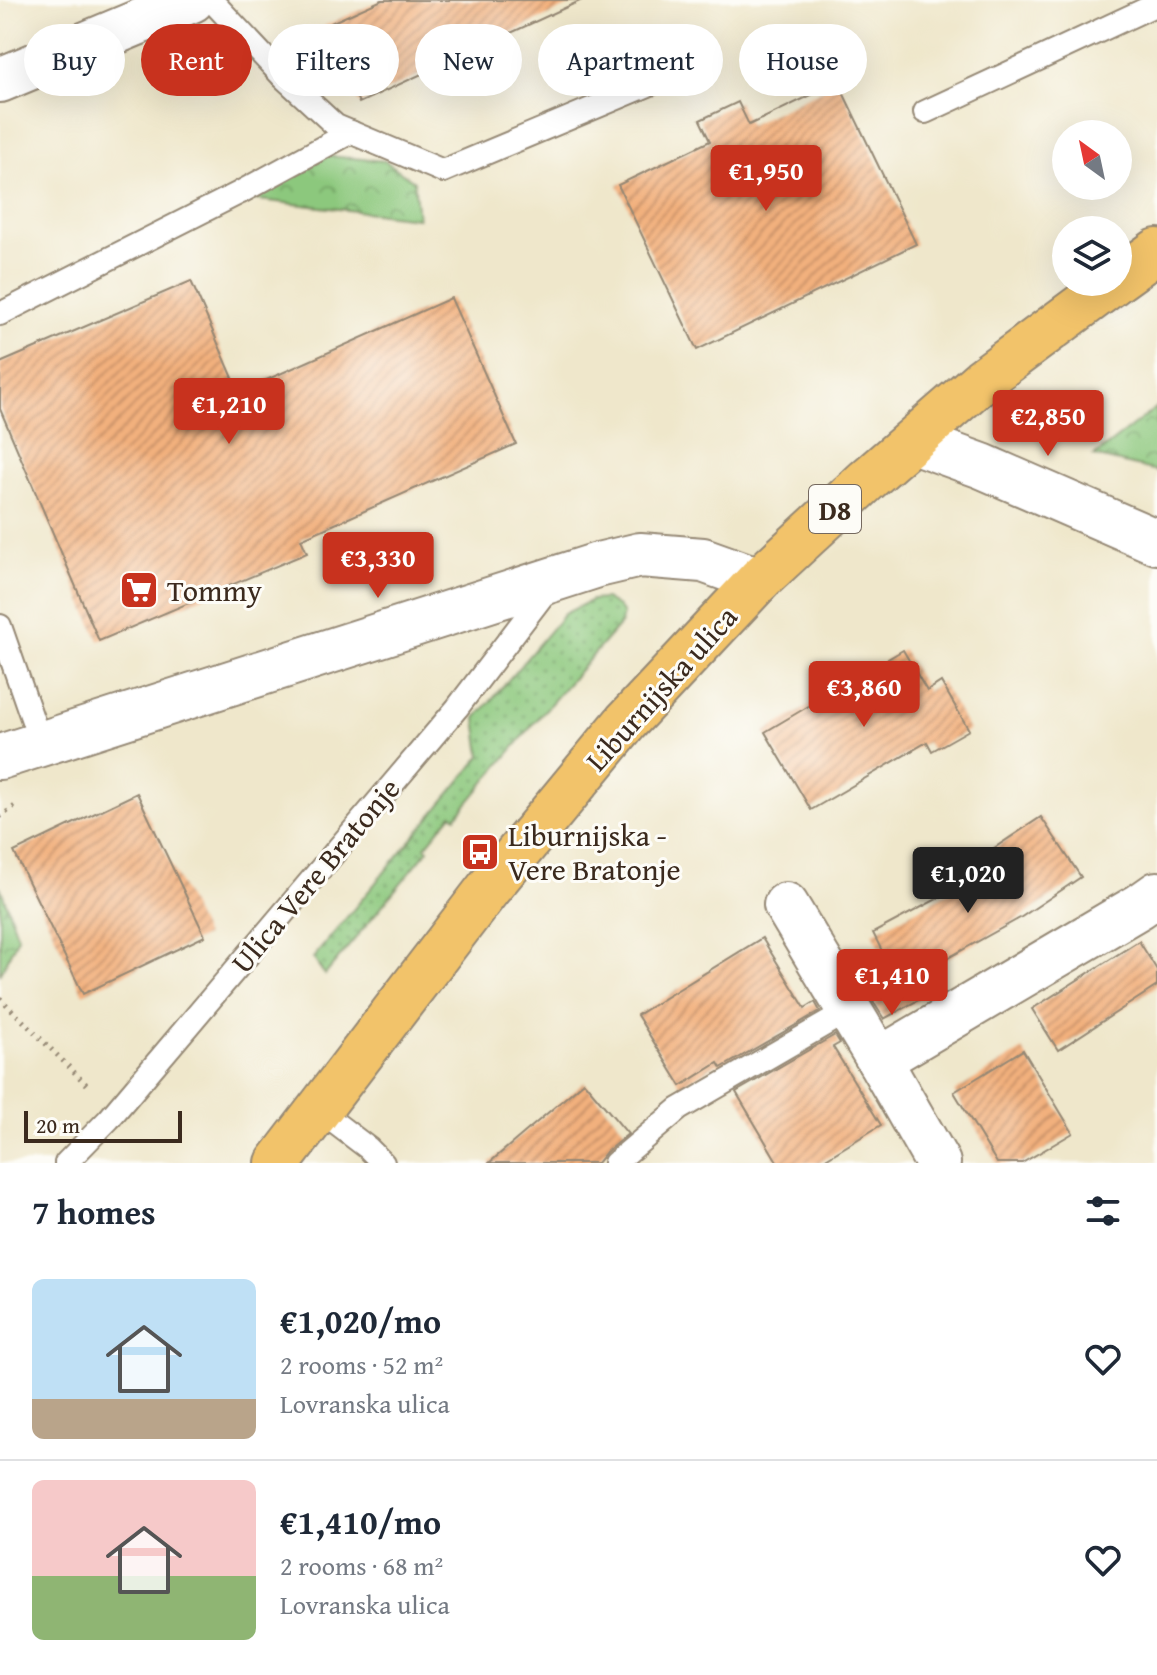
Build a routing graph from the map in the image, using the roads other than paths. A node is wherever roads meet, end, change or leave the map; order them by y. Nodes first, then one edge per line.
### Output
1 (192, 0) edge
2 (211, 0) edge
3 (1157, 4) edge
4 (0, 80) edge
5 (622, 96) edge
6 (925, 112) dead end
7 (351, 132) junction
8 (1157, 251) edge
9 (1132, 269) edge
10 (1096, 296) edge
11 (0, 314) edge
12 (913, 441) junction
13 (1157, 542) edge
14 (556, 579) junction
15 (759, 580) junction
16 (0, 626) edge
17 (20, 750) edge
18 (1157, 894) edge
19 (786, 905) dead end
20 (848, 1011) junction
21 (879, 1060) junction
22 (318, 1110) junction
23 (66, 1163) edge
24 (278, 1163) edge
25 (383, 1163) edge
26 (615, 1163) edge
27 (938, 1163) edge

1 - 4 street
2 - 7 lane
3 - 6 lane
5 - 7 lane
7 - 11 lane
8 - 9 main road, Liburnijska ulica / D8
10 - 12 main road, Liburnijska ulica / D8
12 - 13 street
12 - 15 main road, Liburnijska ulica / D8
14 - 15 street
14 - 17 street
14 - 23 lane, Ulica Vere Bratonje
15 - 22 main road, Liburnijska ulica / D8
16 - 17 lane
18 - 21 street
19 - 20 street
20 - 21 street
20 - 26 lane
21 - 27 street
22 - 24 main road, Liburnijska ulica / D8
22 - 25 lane

